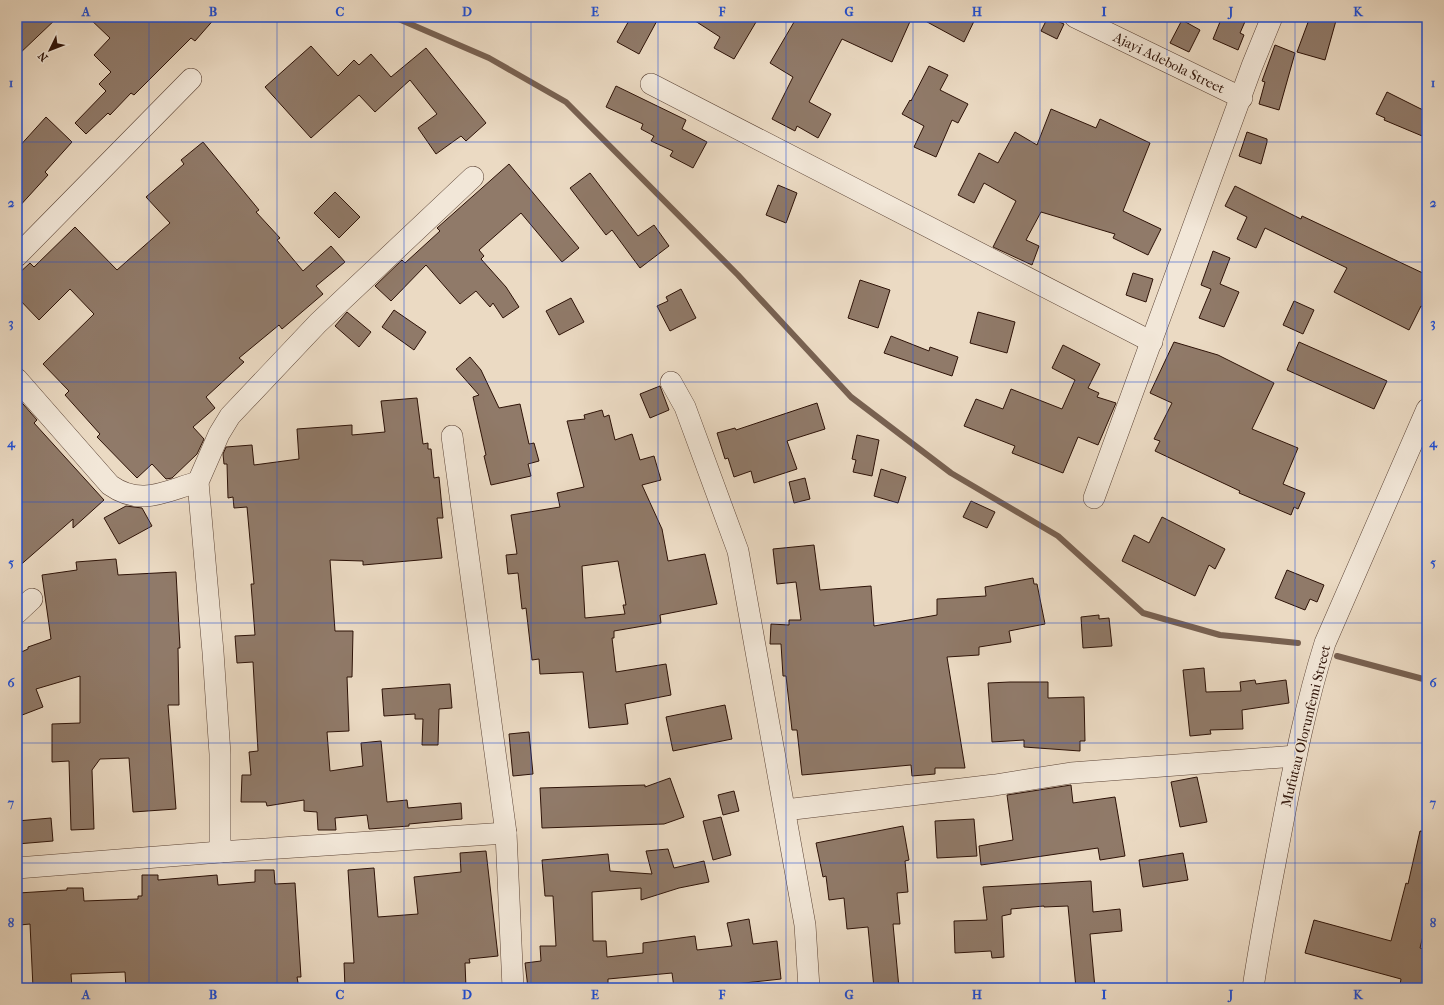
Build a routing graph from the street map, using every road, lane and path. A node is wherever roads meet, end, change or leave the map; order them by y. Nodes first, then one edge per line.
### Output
1 (1075, 17) edge
2 (1272, 17) edge
3 (191, 79) dead end
4 (651, 84) dead end
5 (1242, 98) junction
6 (473, 177) dead end
7 (17, 256) edge
8 (1152, 342) junction
9 (17, 379) edge
10 (672, 382) dead end
11 (1427, 409) edge
12 (452, 436) dead end
13 (198, 482) junction
14 (1094, 498) dead end
15 (32, 599) dead end
16 (17, 613) edge
17 (1296, 756) junction
18 (785, 810) junction
19 (506, 833) junction
20 (220, 852) junction
21 (17, 868) edge
22 (513, 988) edge
23 (809, 988) edge
24 (1253, 988) edge

1 - 5 street, Ajayi Adebola Street
2 - 5 street
3 - 7 street
4 - 8 street
5 - 8 street
6 - 13 street
8 - 14 street
9 - 13 street
10 - 18 street
11 - 17 street, Mufutau Olorunfemi Street
12 - 19 street
13 - 20 street
15 - 16 street
17 - 18 street
17 - 24 street, Mufutau Olorunfemi Street
18 - 23 street
19 - 20 street
19 - 22 street
20 - 21 street

